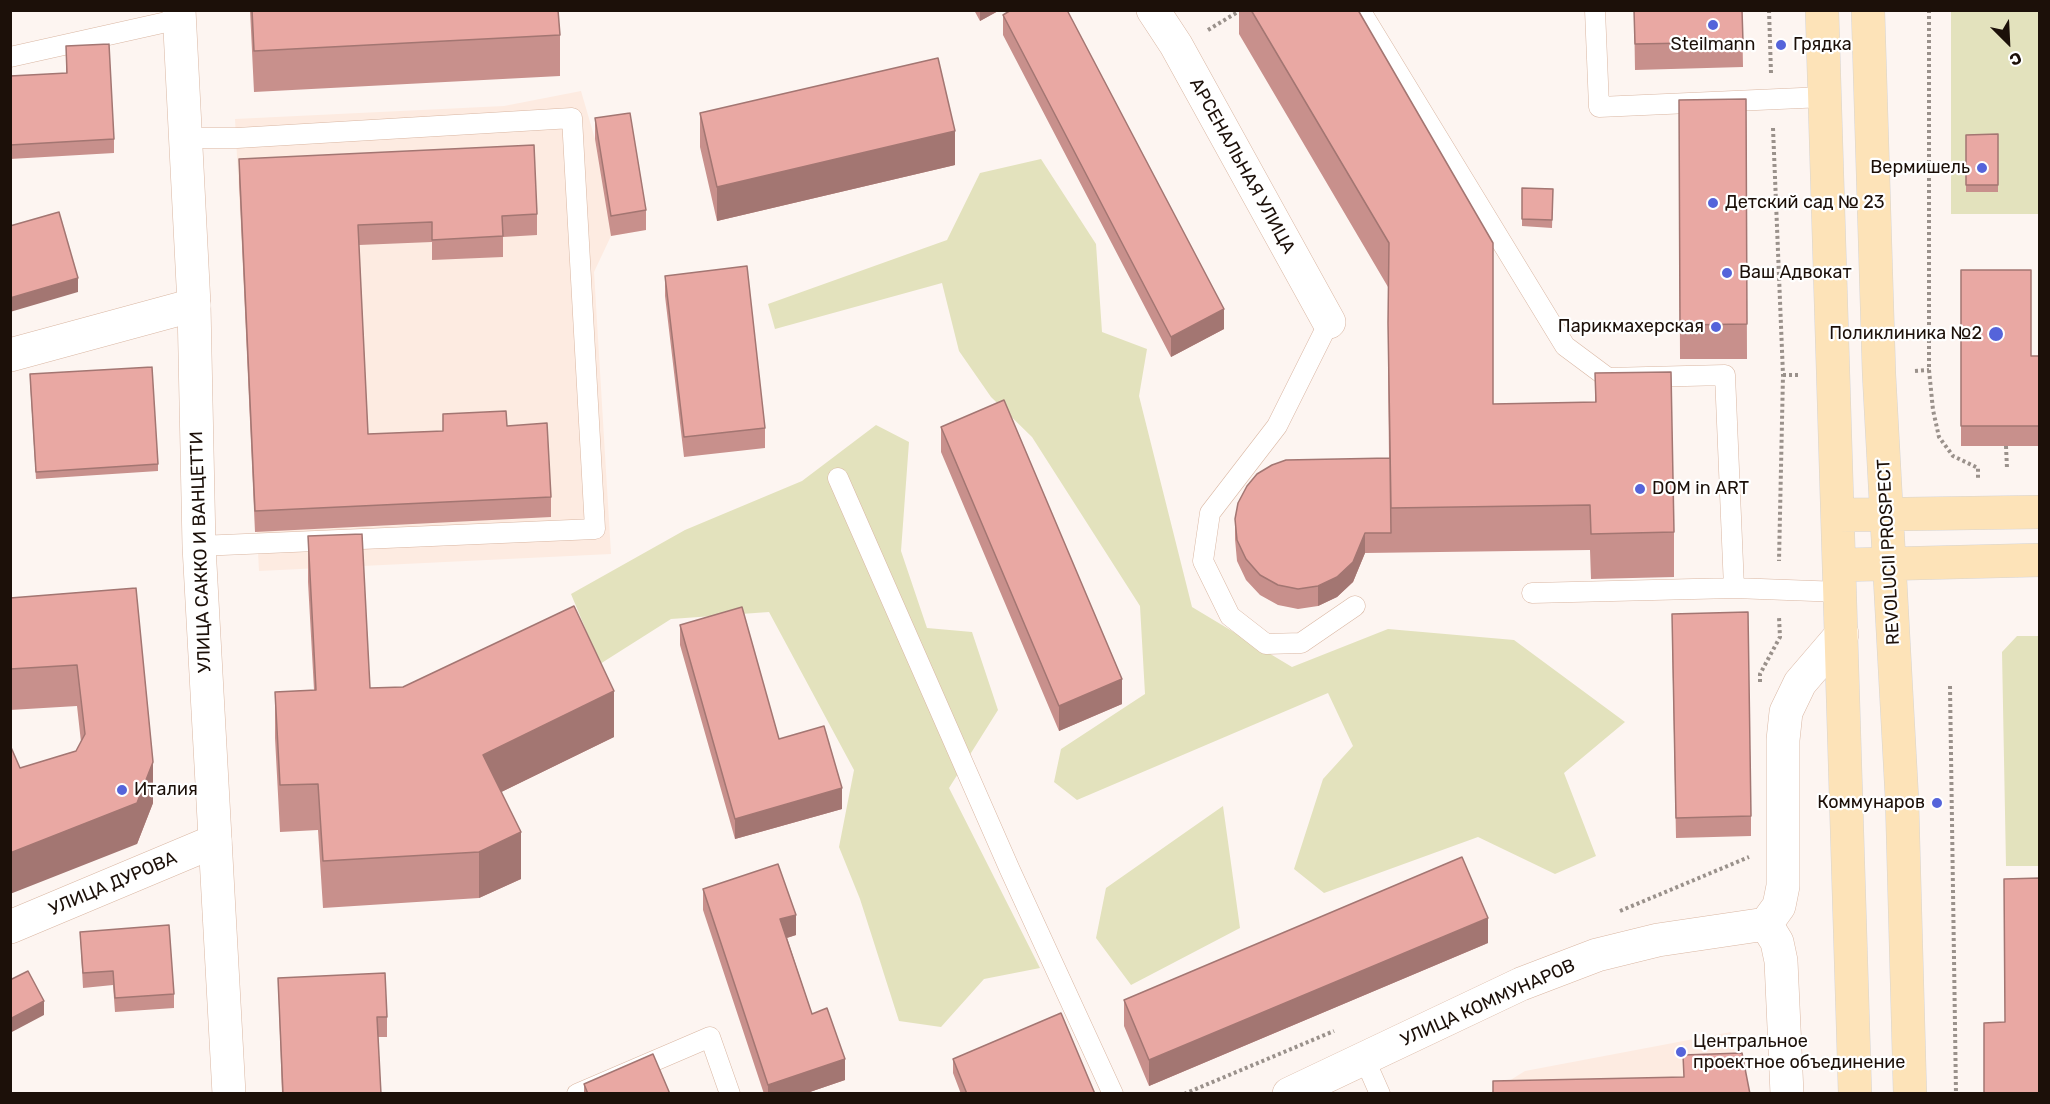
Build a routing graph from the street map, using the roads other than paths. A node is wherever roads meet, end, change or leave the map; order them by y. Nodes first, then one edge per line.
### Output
1 (1154, 10) edge
2 (1360, 10) edge
3 (1595, 10) edge
4 (1822, 10) edge
5 (1868, 10) edge
6 (180, 15) edge
7 (10, 57) edge
8 (1824, 97) junction
9 (186, 138) junction
10 (194, 305) junction
11 (1329, 322) joint
12 (10, 355) edge
13 (838, 478) dead end
14 (2040, 512) edge
15 (1888, 513) junction
16 (1839, 515) junction
17 (199, 546) junction
18 (2040, 560) edge
19 (1891, 565) junction
20 (1841, 578) junction
21 (1734, 588) junction
22 (1532, 593) dead end
23 (1355, 606) dead end
24 (1842, 634) junction
25 (215, 841) junction
26 (1766, 924) junction
27 (10, 927) edge
28 (1365, 1060) junction
29 (229, 1094) edge
30 (577, 1094) edge
31 (730, 1094) edge
32 (1113, 1094) edge
33 (1289, 1094) edge
34 (1380, 1094) edge
35 (1787, 1094) edge
36 (1855, 1094) edge
37 (1910, 1094) edge

1 - 11 street, АРСЕНАЛЬНАЯ УЛИЦА
2 - 21 lane
3 - 8 lane
4 - 8 main road
5 - 15 main road, REVOLUCII PROSPECT
6 - 7 lane
6 - 9 street, УЛИЦА САККО И ВАНЦЕТТИ
8 - 16 main road
9 - 10 street, УЛИЦА САККО И ВАНЦЕТТИ
9 - 17 lane
10 - 12 street
10 - 17 street, УЛИЦА САККО И ВАНЦЕТТИ
11 - 23 lane
13 - 32 lane
14 - 15 main road
15 - 16 main road
15 - 19 main road, REVOLUCII PROSPECT
16 - 20 main road
17 - 25 street, УЛИЦА САККО И ВАНЦЕТТИ
18 - 19 main road
19 - 20 main road
19 - 37 main road, REVOLUCII PROSPECT
20 - 21 lane
20 - 24 main road
21 - 22 lane
24 - 26 street
24 - 36 main road
25 - 27 street, УЛИЦА ДУРОВА
25 - 29 street, УЛИЦА САККО И ВАНЦЕТТИ
26 - 28 street, УЛИЦА КОММУНАРОВ
26 - 35 street
28 - 33 street, УЛИЦА КОММУНАРОВ
28 - 34 lane
30 - 31 lane

